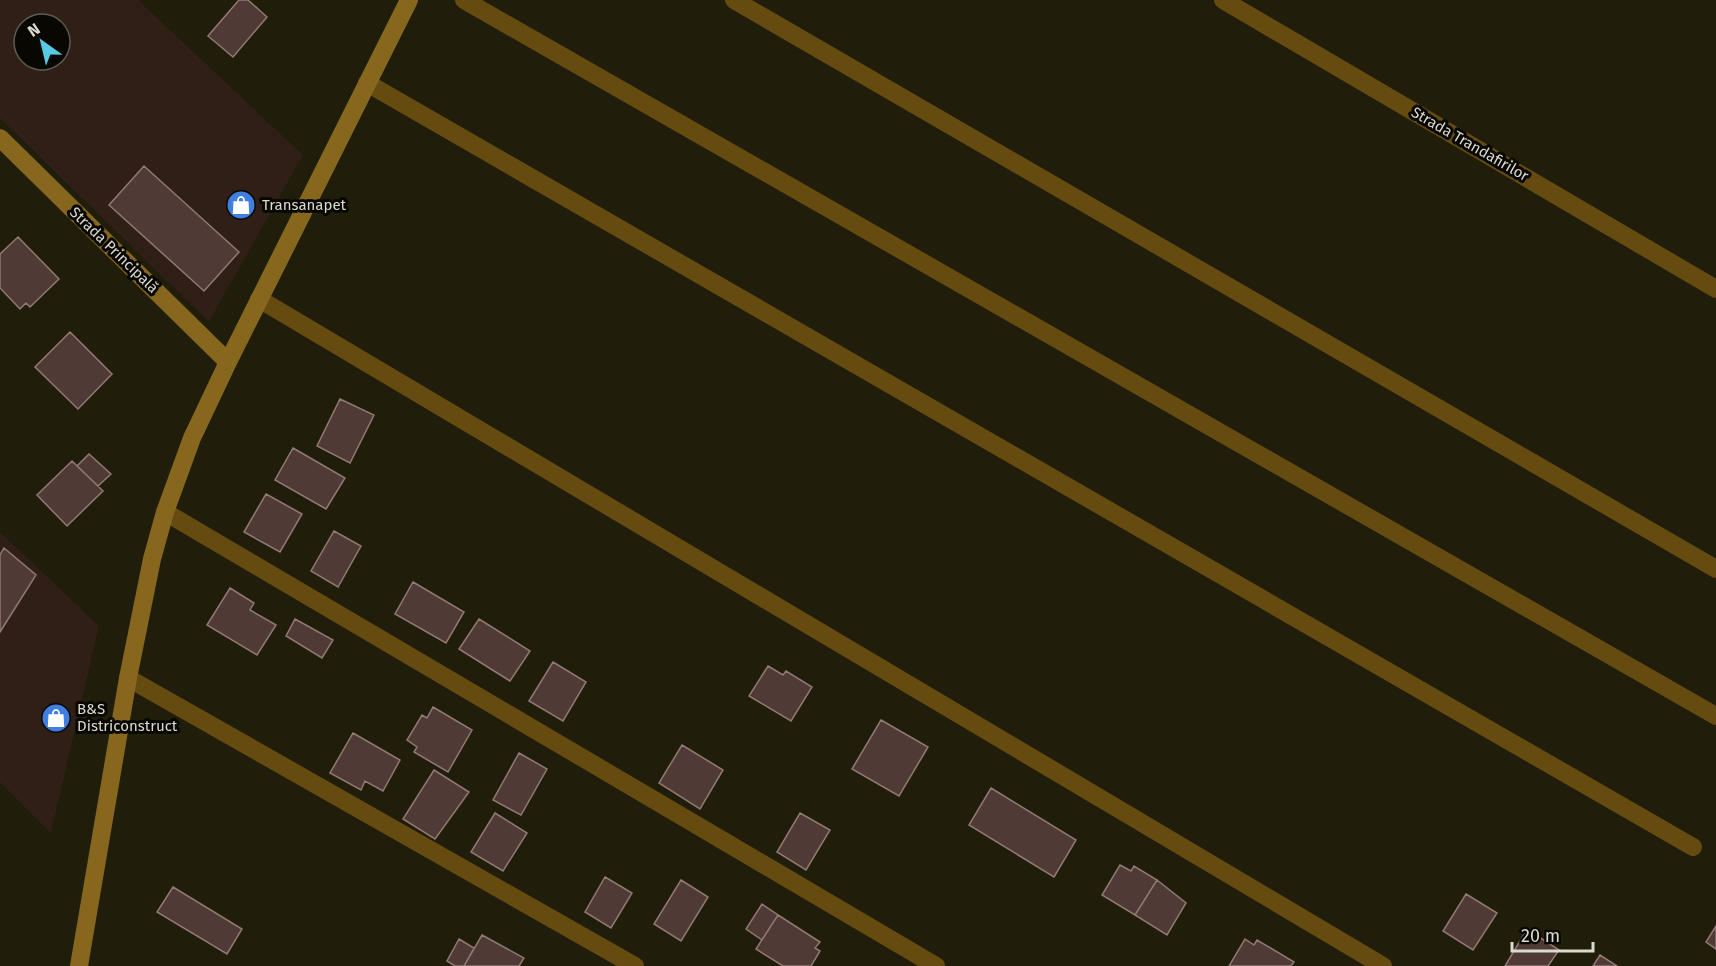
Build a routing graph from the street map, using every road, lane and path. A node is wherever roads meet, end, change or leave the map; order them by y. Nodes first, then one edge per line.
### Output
1 (409, 0) edge
2 (464, 0) edge
3 (734, 0) edge
4 (1222, 0) edge
5 (367, 83) junction
6 (0, 138) edge
7 (1716, 289) edge
8 (259, 299) junction
9 (228, 362) junction
10 (165, 512) junction
11 (1716, 569) edge
12 (128, 678) junction
13 (1716, 716) edge
14 (1693, 847) dead end
15 (79, 966) edge
16 (635, 966) edge
17 (936, 966) edge
18 (1383, 966) edge

1 - 5 main road
2 - 13 street
3 - 11 street
4 - 7 street, Strada Trandafirilor
5 - 8 main road
5 - 14 street
6 - 9 main road, Strada Principală
8 - 9 main road
8 - 18 street
9 - 10 main road
10 - 12 main road
10 - 17 street
12 - 15 main road
12 - 16 street

